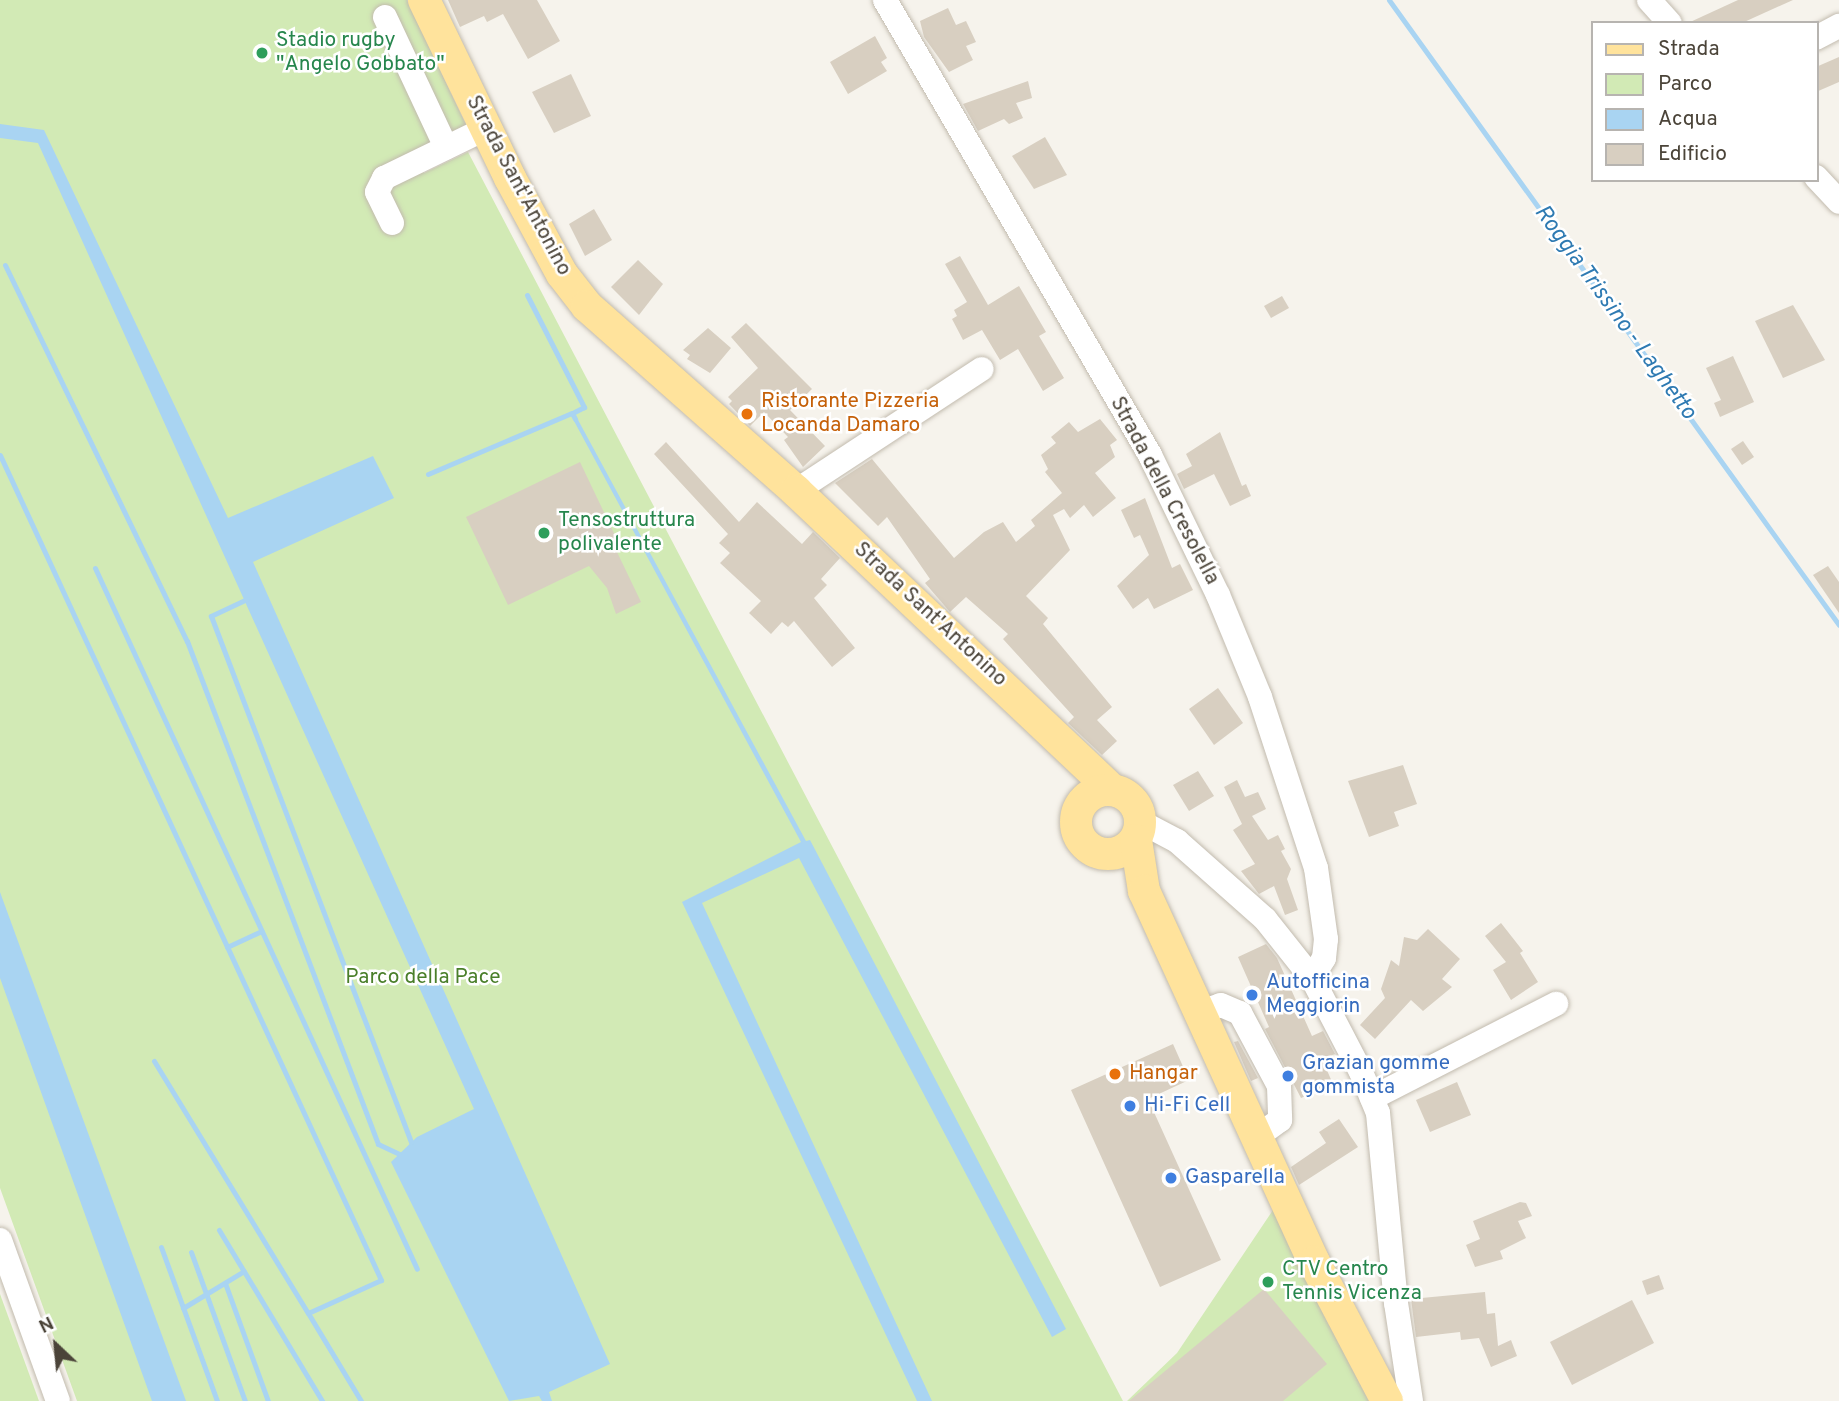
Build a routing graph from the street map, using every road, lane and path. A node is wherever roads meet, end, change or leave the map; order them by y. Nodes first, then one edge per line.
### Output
1 (424, 0) edge
2 (885, 0) edge
3 (1649, 0) edge
4 (385, 17) dead end
5 (1668, 21) edge
6 (1839, 26) edge
7 (1818, 37) edge
8 (485, 128) junction
9 (446, 147) junction
10 (1818, 179) edge
11 (1839, 202) edge
12 (392, 223) dead end
13 (982, 369) dead end
14 (796, 491) junction
15 (1062, 741) junction
16 (1112, 790) junction
17 (1078, 809) junction
18 (1138, 831) junction
19 (1100, 854) junction
20 (1144, 891) junction
21 (1312, 978) junction
22 (1556, 1004) dead end
23 (1198, 1013) junction
24 (1372, 1098) junction
25 (1255, 1138) junction
26 (0, 1240) edge
27 (58, 1401) edge
28 (1387, 1401) edge
29 (1411, 1401) edge

1 - 8 main road, Strada Sant'Antonino
2 - 21 street, Strada della Cresolella
3 - 5 street
4 - 9 street
6 - 7 street
8 - 9 street
8 - 14 main road, Strada Sant'Antonino
9 - 12 street
10 - 11 street
13 - 14 street
14 - 15 main road, Strada Sant'Antonino
15 - 16 main road, Strada Sant'Antonino
15 - 17 main road, Strada Sant'Antonino
16 - 17 main road
16 - 18 main road, Strada Sant'Antonino
17 - 19 main road, Strada Sant'Antonino
18 - 19 main road
18 - 20 main road, Strada Sant'Antonino
18 - 21 street, Strada Sant'Antonino
19 - 20 main road, Strada Sant'Antonino
20 - 23 main road, Strada Sant'Antonino
21 - 24 street, Strada Sant'Antonino
22 - 24 street
23 - 25 main road, Strada Sant'Antonino
23 - 25 street
24 - 29 street, Strada Sant'Antonino
25 - 28 main road, Strada Sant'Antonino
26 - 27 street

